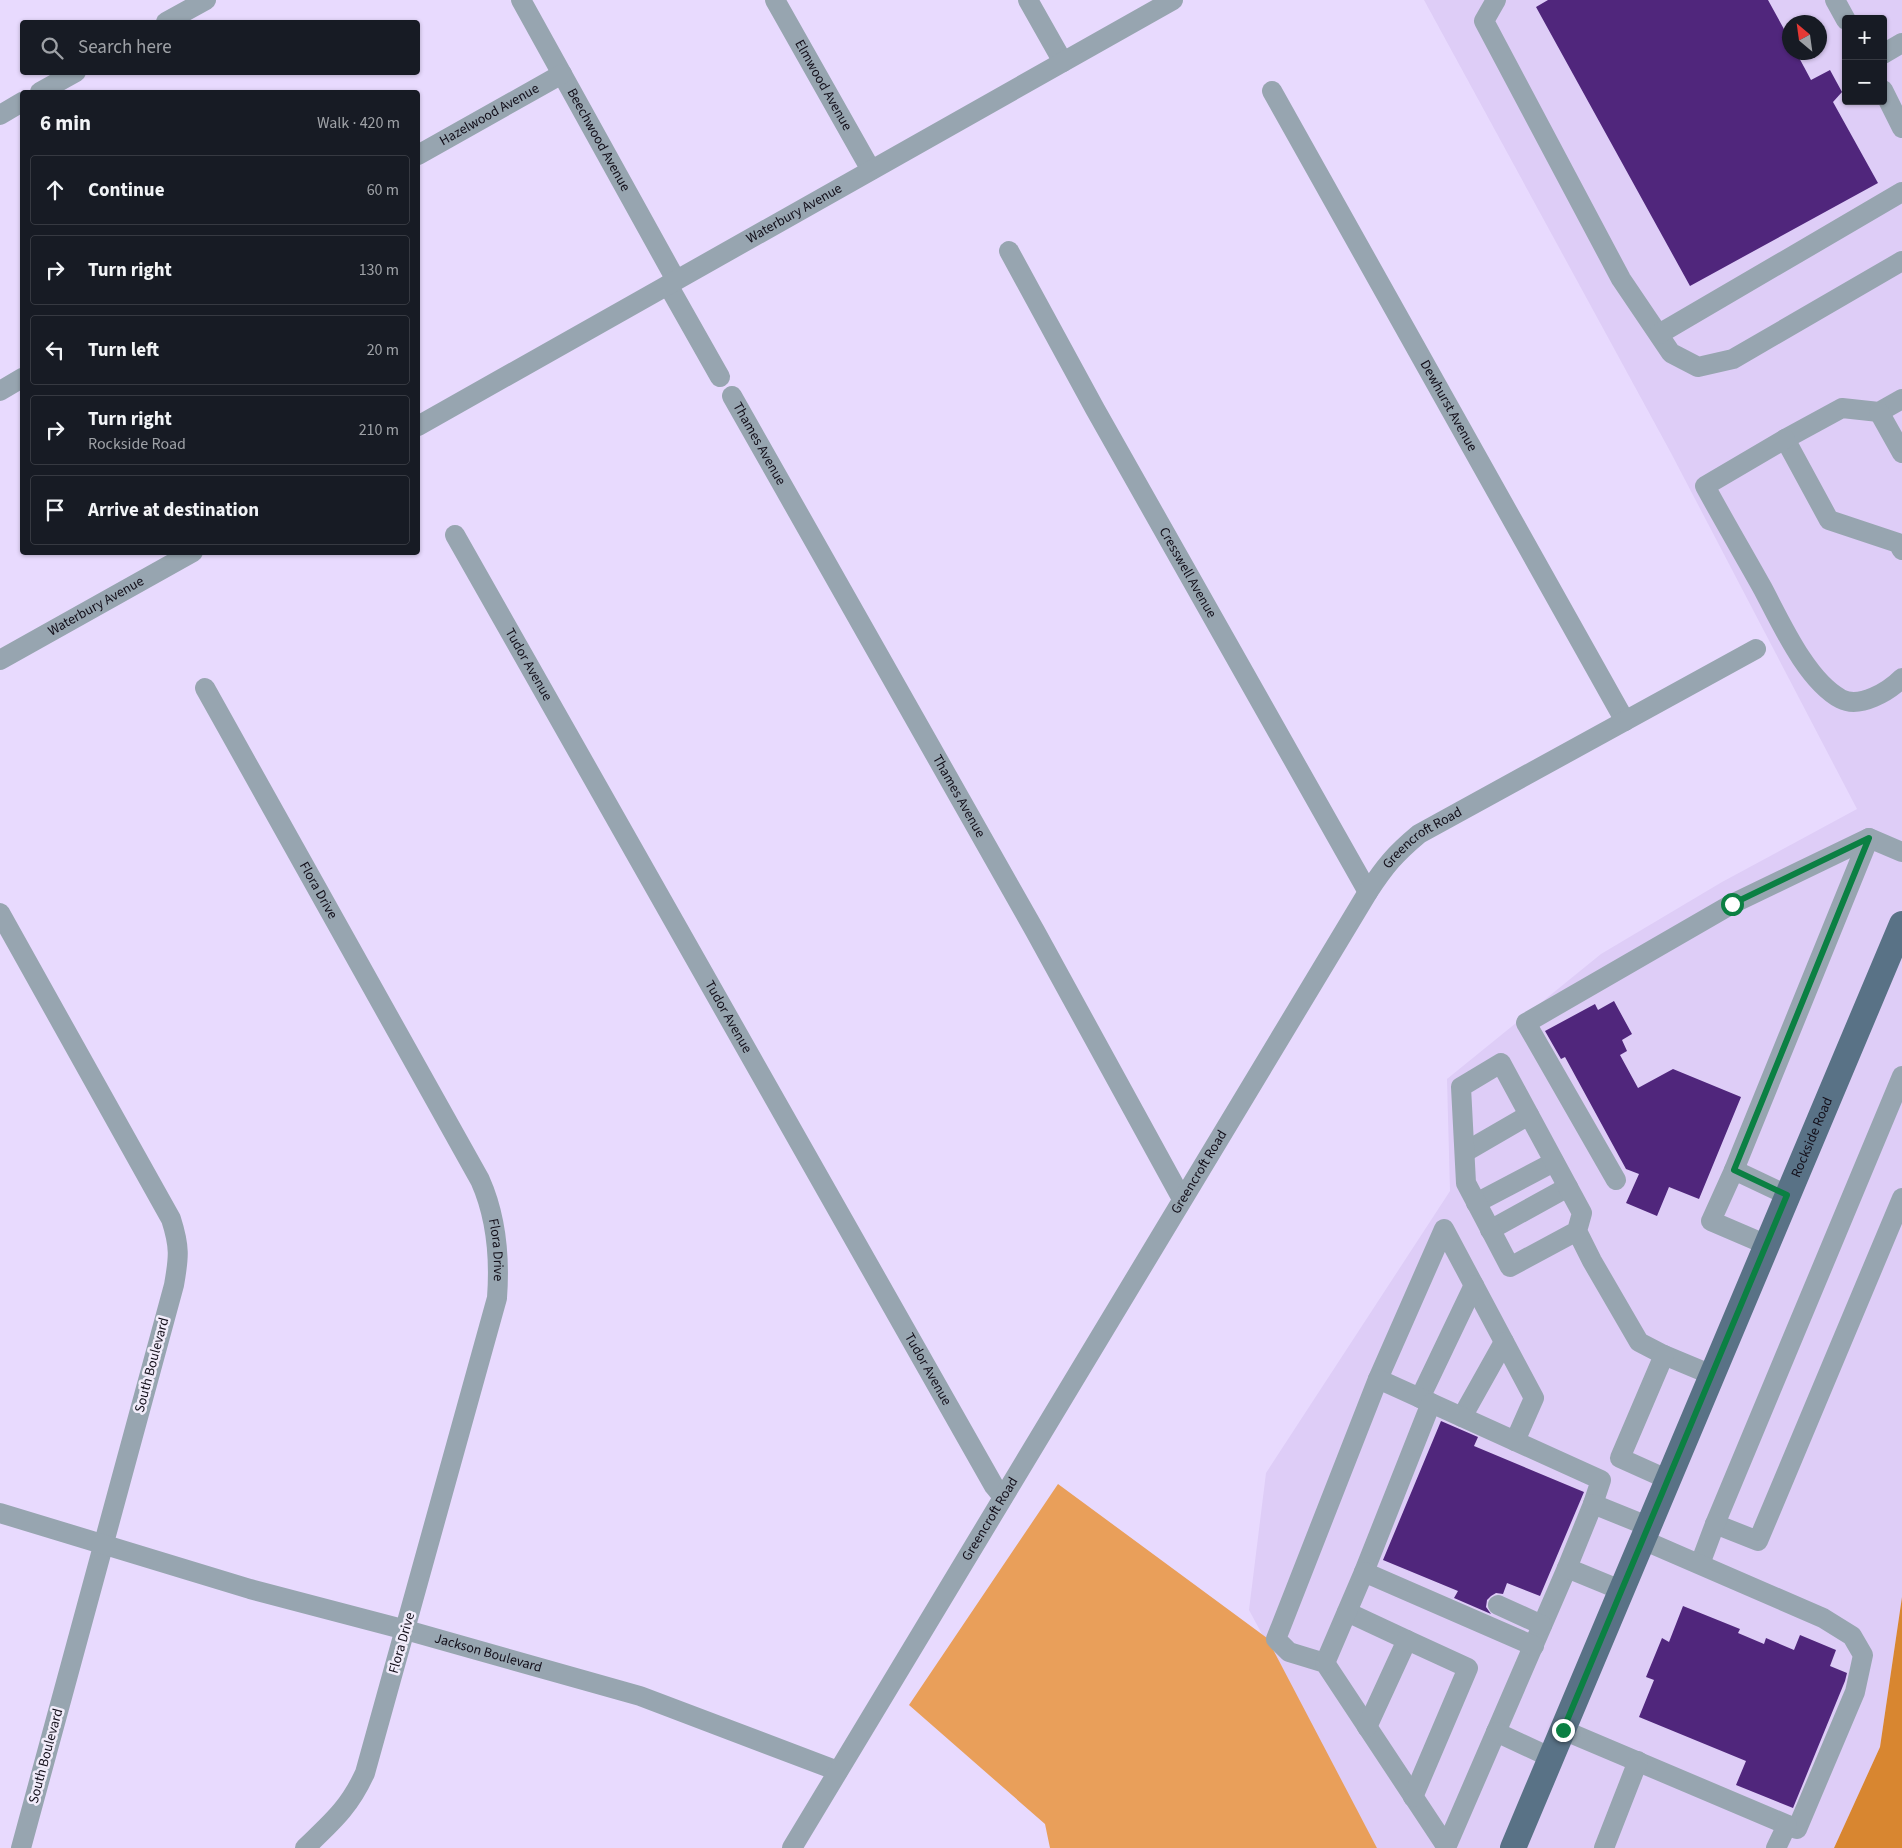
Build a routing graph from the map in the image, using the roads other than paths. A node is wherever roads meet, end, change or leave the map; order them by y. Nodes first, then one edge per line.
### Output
1 (206, 0) edge
2 (520, 0) edge
3 (775, 0) edge
4 (1028, 0) edge
5 (1173, 0) edge
6 (1496, 0) edge
7 (1834, 0) edge
8 (1843, 15) edge
9 (170, 20) edge
10 (1902, 44) edge
11 (1887, 52) edge
12 (1063, 62) junction
13 (562, 74) junction
14 (71, 75) edge
15 (44, 90) edge
16 (1272, 91) dead end
17 (1887, 98) edge
18 (20, 103) edge
19 (0, 115) edge
20 (1902, 128) edge
21 (420, 154) edge
22 (871, 170) junction
23 (1902, 192) edge
24 (1009, 251) dead end
25 (1902, 261) edge
26 (672, 283) junction
27 (1659, 334) junction
28 (720, 377) dead end
29 (20, 379) edge
30 (0, 391) edge
31 (732, 396) dead end
32 (1902, 399) edge
33 (1879, 412) junction
34 (420, 425) edge
35 (1786, 439) junction
36 (1902, 453) edge
37 (455, 535) dead end
38 (1902, 550) edge
39 (187, 555) edge
40 (1756, 648) dead end
41 (0, 660) edge
42 (1902, 678) edge
43 (205, 688) dead end
44 (1625, 721) junction
45 (1869, 838) junction
46 (1902, 852) edge
47 (1368, 892) junction
48 (0, 913) edge
49 (1902, 924) edge
50 (1902, 1076) edge
51 (1529, 1115) junction
52 (1465, 1152) junction
53 (1554, 1162) junction
54 (1734, 1170) junction
55 (1616, 1180) dead end
56 (1568, 1187) junction
57 (1787, 1195) junction
58 (1902, 1198) edge
59 (1182, 1199) junction
60 (1476, 1203) junction
61 (1490, 1230) junction
62 (1577, 1231) junction
63 (1767, 1245) junction
64 (1474, 1285) junction
65 (1504, 1342) junction
66 (1664, 1356) junction
67 (1712, 1375) junction
68 (1378, 1379) junction
69 (1425, 1401) junction
70 (1462, 1417) junction
71 (1515, 1442) junction
72 (1669, 1480) junction
73 (1003, 1496) junction
74 (1593, 1504) junction
75 (0, 1513) edge
76 (1715, 1524) junction
77 (1646, 1534) junction
78 (103, 1545) junction
79 (1700, 1564) junction
80 (1567, 1568) junction
81 (1364, 1572) junction
82 (1623, 1591) junction
83 (1498, 1605) dead end
84 (1347, 1612) junction
85 (1542, 1625) junction
86 (406, 1630) junction
87 (1407, 1640) junction
88 (1534, 1646) junction
89 (1325, 1663) junction
90 (1367, 1727) junction
91 (1563, 1730) junction
92 (1496, 1732) junction
93 (1552, 1758) junction
94 (1638, 1761) junction
95 (838, 1771) junction
96 (1413, 1797) junction
97 (1787, 1825) junction
98 (21, 1848) edge
99 (306, 1848) edge
100 (792, 1848) edge
101 (1514, 1848) edge
102 (1604, 1848) edge
103 (1776, 1848) edge

1 - 9 street
2 - 13 street, Beechwood Avenue
3 - 22 street, Elmwood Avenue
4 - 12 street
5 - 12 street, Waterbury Avenue
6 - 27 street
7 - 8 street
10 - 11 street
12 - 22 street, Waterbury Avenue
13 - 21 street, Hazelwood Avenue
13 - 26 street, Beechwood Avenue
14 - 15 street
16 - 44 street, Dewhurst Avenue
17 - 20 street
18 - 19 street
22 - 26 street, Waterbury Avenue
23 - 27 street
24 - 47 street, Cresswell Avenue
25 - 27 street
26 - 28 street, Beechwood Avenue
26 - 34 street, Waterbury Avenue
29 - 30 street
31 - 59 street, Thames Avenue
32 - 33 street
33 - 35 street
33 - 36 street
35 - 38 street
35 - 42 street
37 - 73 street, Tudor Avenue
39 - 41 street, Waterbury Avenue
40 - 44 street, Greencroft Road
43 - 86 street, Flora Drive
44 - 47 street, Greencroft Road
45 - 46 street
45 - 54 street
45 - 55 street
47 - 59 street, Greencroft Road
48 - 78 street, South Boulevard
49 - 57 main road, Rockside Road
50 - 76 street
51 - 52 street
51 - 52 street
51 - 53 street
52 - 60 street
53 - 56 street
53 - 60 street
54 - 57 street
54 - 63 street
56 - 61 street
56 - 62 street
57 - 63 main road, Rockside Road
58 - 76 street
59 - 73 street, Greencroft Road
60 - 61 street
61 - 62 street
62 - 66 street
63 - 67 main road, Rockside Road
64 - 65 street
64 - 68 street
64 - 69 street
65 - 70 street
65 - 71 street
66 - 67 street
66 - 72 street
67 - 72 main road, Rockside Road
68 - 69 street
68 - 89 street
69 - 70 street
69 - 81 street
70 - 71 street
71 - 74 street
72 - 77 main road, Rockside Road
73 - 95 street, Greencroft Road
74 - 77 street
74 - 80 street
75 - 78 street, Jackson Boulevard
76 - 79 street
77 - 79 street
77 - 82 main road, Rockside Road
78 - 86 street, Jackson Boulevard
78 - 98 street, South Boulevard
79 - 97 street
80 - 82 street
80 - 85 street
81 - 84 street
81 - 88 street
82 - 91 main road, Rockside Road
83 - 85 street
84 - 87 street
84 - 89 street
85 - 88 street
86 - 95 street, Jackson Boulevard
86 - 99 street, Flora Drive
87 - 90 street
87 - 96 street
88 - 92 street
89 - 90 street
90 - 96 street
91 - 93 main road, Rockside Road
91 - 94 street
92 - 93 street
92 - 96 street
93 - 101 main road, Rockside Road
94 - 97 street
94 - 102 street
95 - 100 street, Greencroft Road
97 - 103 street

